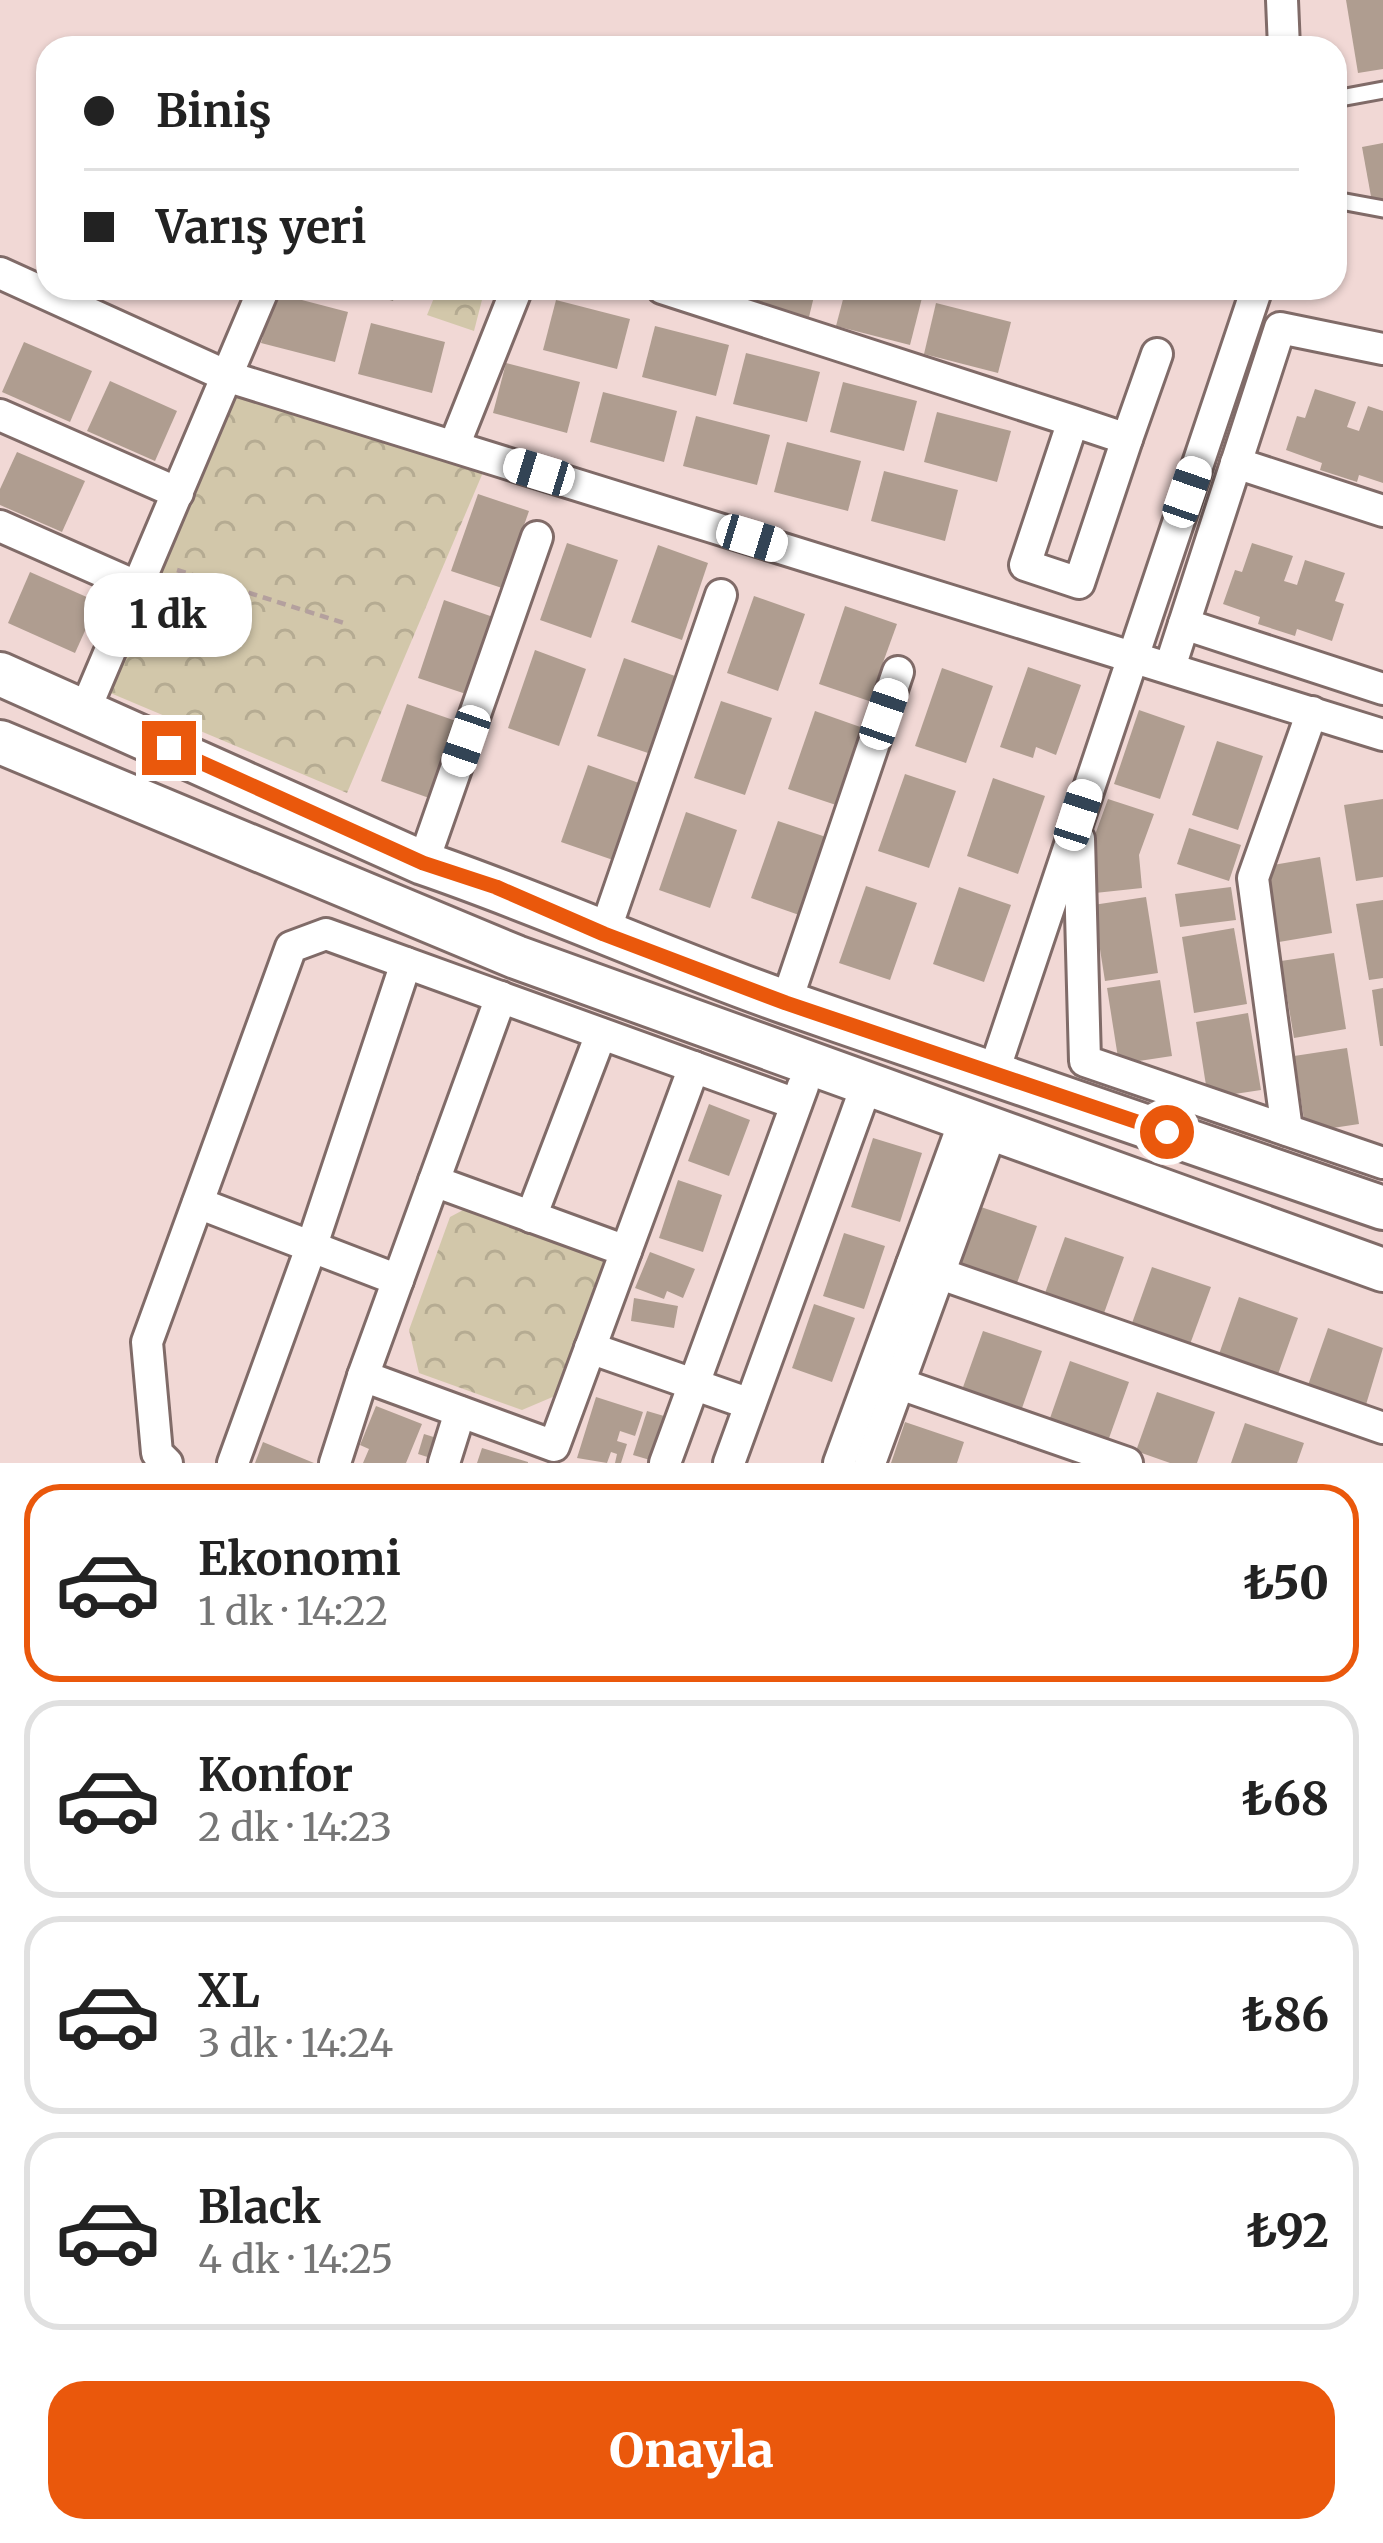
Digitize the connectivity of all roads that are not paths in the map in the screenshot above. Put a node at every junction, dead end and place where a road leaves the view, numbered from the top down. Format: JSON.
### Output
{"nodes":[{"id":1,"x":1282,"y":0,"type":"edge"},
{"id":2,"x":1284,"y":36,"type":"edge"},
{"id":3,"x":1383,"y":90,"type":"edge"},
{"id":4,"x":1347,"y":96,"type":"edge"},
{"id":5,"x":1347,"y":202,"type":"edge"},
{"id":6,"x":1383,"y":209,"type":"edge"},
{"id":7,"x":0,"y":273,"type":"edge"},
{"id":8,"x":36,"y":289,"type":"edge"},
{"id":9,"x":59,"y":300,"type":"edge"},
{"id":10,"x":260,"y":300,"type":"edge"},
{"id":11,"x":512,"y":300,"type":"edge"},
{"id":12,"x":699,"y":300,"type":"edge"},
{"id":13,"x":1253,"y":300,"type":"edge"},
{"id":14,"x":1383,"y":349,"type":"edge"},
{"id":15,"x":1156,"y":354,"type":"dead end"},
{"id":16,"x":229,"y":377,"type":"junction"},
{"id":17,"x":0,"y":415,"type":"edge"},
{"id":18,"x":1073,"y":421,"type":"junction"},
{"id":19,"x":1127,"y":439,"type":"junction"},
{"id":20,"x":454,"y":446,"type":"junction"},
{"id":21,"x":1236,"y":463,"type":"junction"},
{"id":22,"x":178,"y":494,"type":"junction"},
{"id":23,"x":1383,"y":511,"type":"edge"},
{"id":24,"x":0,"y":526,"type":"edge"},
{"id":25,"x":537,"y":537,"type":"dead end"},
{"id":26,"x":1024,"y":565,"type":"junction"},
{"id":27,"x":143,"y":574,"type":"junction"},
{"id":28,"x":721,"y":595,"type":"dead end"},
{"id":29,"x":1006,"y":616,"type":"junction"},
{"id":30,"x":1184,"y":624,"type":"junction"},
{"id":31,"x":1132,"y":655,"type":"junction"},
{"id":32,"x":1171,"y":667,"type":"junction"},
{"id":33,"x":898,"y":673,"type":"dead end"},
{"id":34,"x":0,"y":674,"type":"edge"},
{"id":35,"x":1383,"y":689,"type":"edge"},
{"id":36,"x":85,"y":710,"type":"junction"},
{"id":37,"x":1312,"y":712,"type":"junction"},
{"id":38,"x":1383,"y":734,"type":"edge"},
{"id":39,"x":0,"y":742,"type":"edge"},
{"id":40,"x":1078,"y":815,"type":"junction"},
{"id":41,"x":423,"y":863,"type":"junction"},
{"id":42,"x":604,"y":934,"type":"junction"},
{"id":43,"x":406,"y":963,"type":"junction"},
{"id":44,"x":501,"y":998,"type":"junction"},
{"id":45,"x":786,"y":1003,"type":"junction"},
{"id":46,"x":601,"y":1034,"type":"junction"},
{"id":47,"x":811,"y":1064,"type":"junction"},
{"id":48,"x":694,"y":1067,"type":"junction"},
{"id":49,"x":994,"y":1071,"type":"junction"},
{"id":50,"x":867,"y":1084,"type":"junction"},
{"id":51,"x":796,"y":1104,"type":"junction"},
{"id":52,"x":978,"y":1124,"type":"junction"},
{"id":53,"x":1287,"y":1130,"type":"junction"},
{"id":54,"x":1383,"y":1163,"type":"edge"},
{"id":55,"x":434,"y":1181,"type":"junction"},
{"id":56,"x":198,"y":1203,"type":"junction"},
{"id":57,"x":1383,"y":1208,"type":"edge"},
{"id":58,"x":531,"y":1217,"type":"junction"},
{"id":59,"x":312,"y":1245,"type":"junction"},
{"id":60,"x":626,"y":1251,"type":"junction"},
{"id":61,"x":926,"y":1269,"type":"junction"},
{"id":62,"x":1383,"y":1270,"type":"edge"},
{"id":63,"x":398,"y":1280,"type":"junction"},
{"id":64,"x":590,"y":1348,"type":"junction"},
{"id":65,"x":363,"y":1376,"type":"junction"},
{"id":66,"x":886,"y":1379,"type":"junction"},
{"id":67,"x":694,"y":1383,"type":"junction"},
{"id":68,"x":750,"y":1404,"type":"junction"},
{"id":69,"x":460,"y":1412,"type":"junction"},
{"id":70,"x":1383,"y":1428,"type":"edge"},
{"id":71,"x":552,"y":1454,"type":"edge"},
{"id":72,"x":167,"y":1463,"type":"edge"},
{"id":73,"x":233,"y":1463,"type":"edge"},
{"id":74,"x":335,"y":1463,"type":"edge"},
{"id":75,"x":444,"y":1463,"type":"edge"},
{"id":76,"x":665,"y":1463,"type":"edge"},
{"id":77,"x":729,"y":1463,"type":"edge"},
{"id":78,"x":839,"y":1463,"type":"edge"},
{"id":79,"x":871,"y":1463,"type":"edge"},
{"id":80,"x":1127,"y":1463,"type":"edge"}],
"edges":[{"from":1,"to":2,"type":"street"},
{"from":3,"to":4,"type":"lane"},
{"from":5,"to":6,"type":"lane"},
{"from":7,"to":8,"type":"street"},
{"from":9,"to":16,"type":"street"},
{"from":10,"to":16,"type":"street"},
{"from":11,"to":20,"type":"street"},
{"from":12,"to":18,"type":"street"},
{"from":13,"to":31,"type":"street"},
{"from":14,"to":21,"type":"street"},
{"from":15,"to":19,"type":"street"},
{"from":16,"to":20,"type":"street"},
{"from":16,"to":22,"type":"street"},
{"from":17,"to":22,"type":"street"},
{"from":18,"to":19,"type":"street"},
{"from":18,"to":26,"type":"street"},
{"from":19,"to":26,"type":"street"},
{"from":20,"to":29,"type":"street"},
{"from":21,"to":23,"type":"street"},
{"from":21,"to":30,"type":"street"},
{"from":22,"to":27,"type":"street"},
{"from":24,"to":27,"type":"street"},
{"from":25,"to":41,"type":"street"},
{"from":26,"to":29,"type":"street"},
{"from":27,"to":36,"type":"street"},
{"from":28,"to":42,"type":"street"},
{"from":29,"to":31,"type":"street"},
{"from":30,"to":32,"type":"street"},
{"from":30,"to":35,"type":"street"},
{"from":31,"to":32,"type":"street"},
{"from":31,"to":40,"type":"street"},
{"from":32,"to":37,"type":"street"},
{"from":33,"to":45,"type":"street"},
{"from":34,"to":36,"type":"main road"},
{"from":36,"to":41,"type":"main road"},
{"from":37,"to":38,"type":"street"},
{"from":37,"to":53,"type":"street"},
{"from":39,"to":47,"type":"main road"},
{"from":40,"to":49,"type":"street"},
{"from":40,"to":53,"type":"street"},
{"from":41,"to":42,"type":"main road"},
{"from":42,"to":45,"type":"main road"},
{"from":43,"to":44,"type":"street"},
{"from":43,"to":56,"type":"street"},
{"from":43,"to":59,"type":"street"},
{"from":44,"to":46,"type":"street"},
{"from":44,"to":55,"type":"street"},
{"from":45,"to":49,"type":"main road"},
{"from":46,"to":48,"type":"street"},
{"from":46,"to":58,"type":"street"},
{"from":47,"to":50,"type":"main road"},
{"from":47,"to":51,"type":"street"},
{"from":48,"to":51,"type":"street"},
{"from":48,"to":60,"type":"street"},
{"from":49,"to":57,"type":"main road"},
{"from":50,"to":52,"type":"main road"},
{"from":50,"to":68,"type":"street"},
{"from":51,"to":67,"type":"street"},
{"from":52,"to":61,"type":"street"},
{"from":52,"to":62,"type":"main road"},
{"from":53,"to":54,"type":"street"},
{"from":55,"to":58,"type":"street"},
{"from":55,"to":63,"type":"street"},
{"from":56,"to":59,"type":"street"},
{"from":56,"to":72,"type":"street"},
{"from":58,"to":60,"type":"street"},
{"from":59,"to":63,"type":"street"},
{"from":59,"to":73,"type":"street"},
{"from":60,"to":64,"type":"street"},
{"from":61,"to":66,"type":"street"},
{"from":61,"to":70,"type":"street"},
{"from":63,"to":65,"type":"street"},
{"from":64,"to":67,"type":"street"},
{"from":64,"to":71,"type":"street"},
{"from":65,"to":69,"type":"street"},
{"from":65,"to":74,"type":"street"},
{"from":66,"to":78,"type":"street"},
{"from":66,"to":79,"type":"street"},
{"from":66,"to":80,"type":"street"},
{"from":67,"to":68,"type":"street"},
{"from":67,"to":76,"type":"street"},
{"from":68,"to":77,"type":"street"},
{"from":69,"to":71,"type":"street"},
{"from":69,"to":75,"type":"street"}]}
